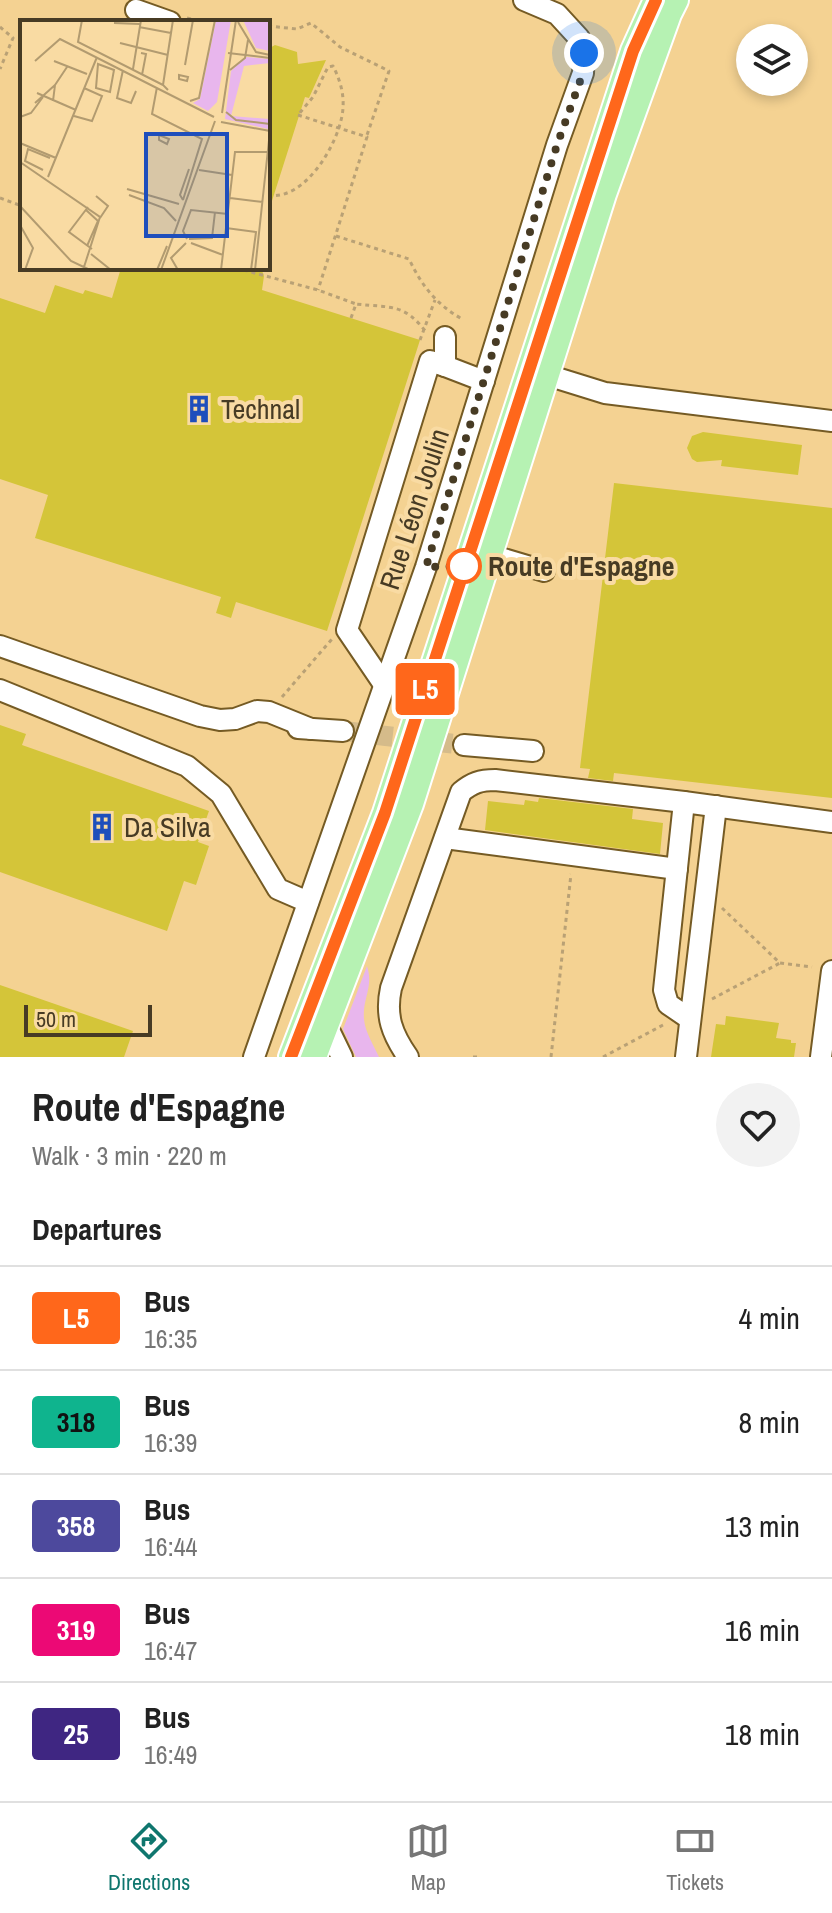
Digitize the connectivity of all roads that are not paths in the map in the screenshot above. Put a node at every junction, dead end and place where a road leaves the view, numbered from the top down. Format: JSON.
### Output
{"nodes":[{"id":1,"x":524,"y":0,"type":"edge"},
{"id":2,"x":656,"y":0,"type":"edge"},
{"id":3,"x":676,"y":0,"type":"edge"},
{"id":4,"x":136,"y":11,"type":"edge"},
{"id":5,"x":164,"y":20,"type":"edge"},
{"id":6,"x":445,"y":337,"type":"dead end"},
{"id":7,"x":445,"y":366,"type":"junction"},
{"id":8,"x":547,"y":375,"type":"junction"},
{"id":9,"x":484,"y":381,"type":"junction"},
{"id":10,"x":832,"y":421,"type":"edge"},
{"id":11,"x":490,"y":555,"type":"junction"},
{"id":12,"x":544,"y":571,"type":"dead end"},
{"id":13,"x":0,"y":646,"type":"edge"},
{"id":14,"x":385,"y":686,"type":"junction"},
{"id":15,"x":0,"y":690,"type":"edge"},
{"id":16,"x":235,"y":719,"type":"junction"},
{"id":17,"x":311,"y":729,"type":"junction"},
{"id":18,"x":343,"y":731,"type":"tunnel mouth"},
{"id":19,"x":464,"y":745,"type":"tunnel mouth"},
{"id":20,"x":533,"y":751,"type":"dead end"},
{"id":21,"x":684,"y":802,"type":"junction"},
{"id":22,"x":716,"y":806,"type":"junction"},
{"id":23,"x":832,"y":822,"type":"edge"},
{"id":24,"x":445,"y":838,"type":"junction"},
{"id":25,"x":677,"y":869,"type":"junction"},
{"id":26,"x":308,"y":902,"type":"junction"},
{"id":27,"x":829,"y":973,"type":"edge"},
{"id":28,"x":690,"y":1019,"type":"junction"},
{"id":29,"x":326,"y":1024,"type":"junction"},
{"id":30,"x":254,"y":1057,"type":"edge"},
{"id":31,"x":291,"y":1057,"type":"edge"},
{"id":32,"x":314,"y":1057,"type":"edge"},
{"id":33,"x":342,"y":1057,"type":"edge"},
{"id":34,"x":408,"y":1057,"type":"edge"},
{"id":35,"x":686,"y":1057,"type":"edge"},
{"id":36,"x":821,"y":1057,"type":"edge"}],
"edges":[{"from":1,"to":9,"type":"street","name":"Rue Léon Joulin"},
{"from":2,"to":31,"type":"main road"},
{"from":3,"to":8,"type":"main road"},
{"from":4,"to":5,"type":"street"},
{"from":6,"to":7,"type":"street"},
{"from":7,"to":9,"type":"street"},
{"from":7,"to":14,"type":"street"},
{"from":8,"to":10,"type":"street"},
{"from":8,"to":11,"type":"main road"},
{"from":9,"to":14,"type":"street","name":"Rue Léon Joulin"},
{"from":11,"to":12,"type":"street"},
{"from":11,"to":29,"type":"main road"},
{"from":13,"to":16,"type":"street"},
{"from":14,"to":26,"type":"street","name":"Rue Léon Joulin"},
{"from":15,"to":26,"type":"street"},
{"from":16,"to":17,"type":"street"},
{"from":16,"to":17,"type":"street"},
{"from":17,"to":18,"type":"street"},
{"from":19,"to":20,"type":"street"},
{"from":21,"to":22,"type":"street"},
{"from":21,"to":24,"type":"street"},
{"from":21,"to":25,"type":"street"},
{"from":22,"to":23,"type":"street"},
{"from":22,"to":28,"type":"street"},
{"from":24,"to":25,"type":"street"},
{"from":24,"to":34,"type":"street"},
{"from":25,"to":28,"type":"street"},
{"from":26,"to":30,"type":"street","name":"Rue Léon Joulin"},
{"from":27,"to":36,"type":"street"},
{"from":28,"to":35,"type":"street"},
{"from":29,"to":32,"type":"main road"},
{"from":29,"to":33,"type":"street"}]}
